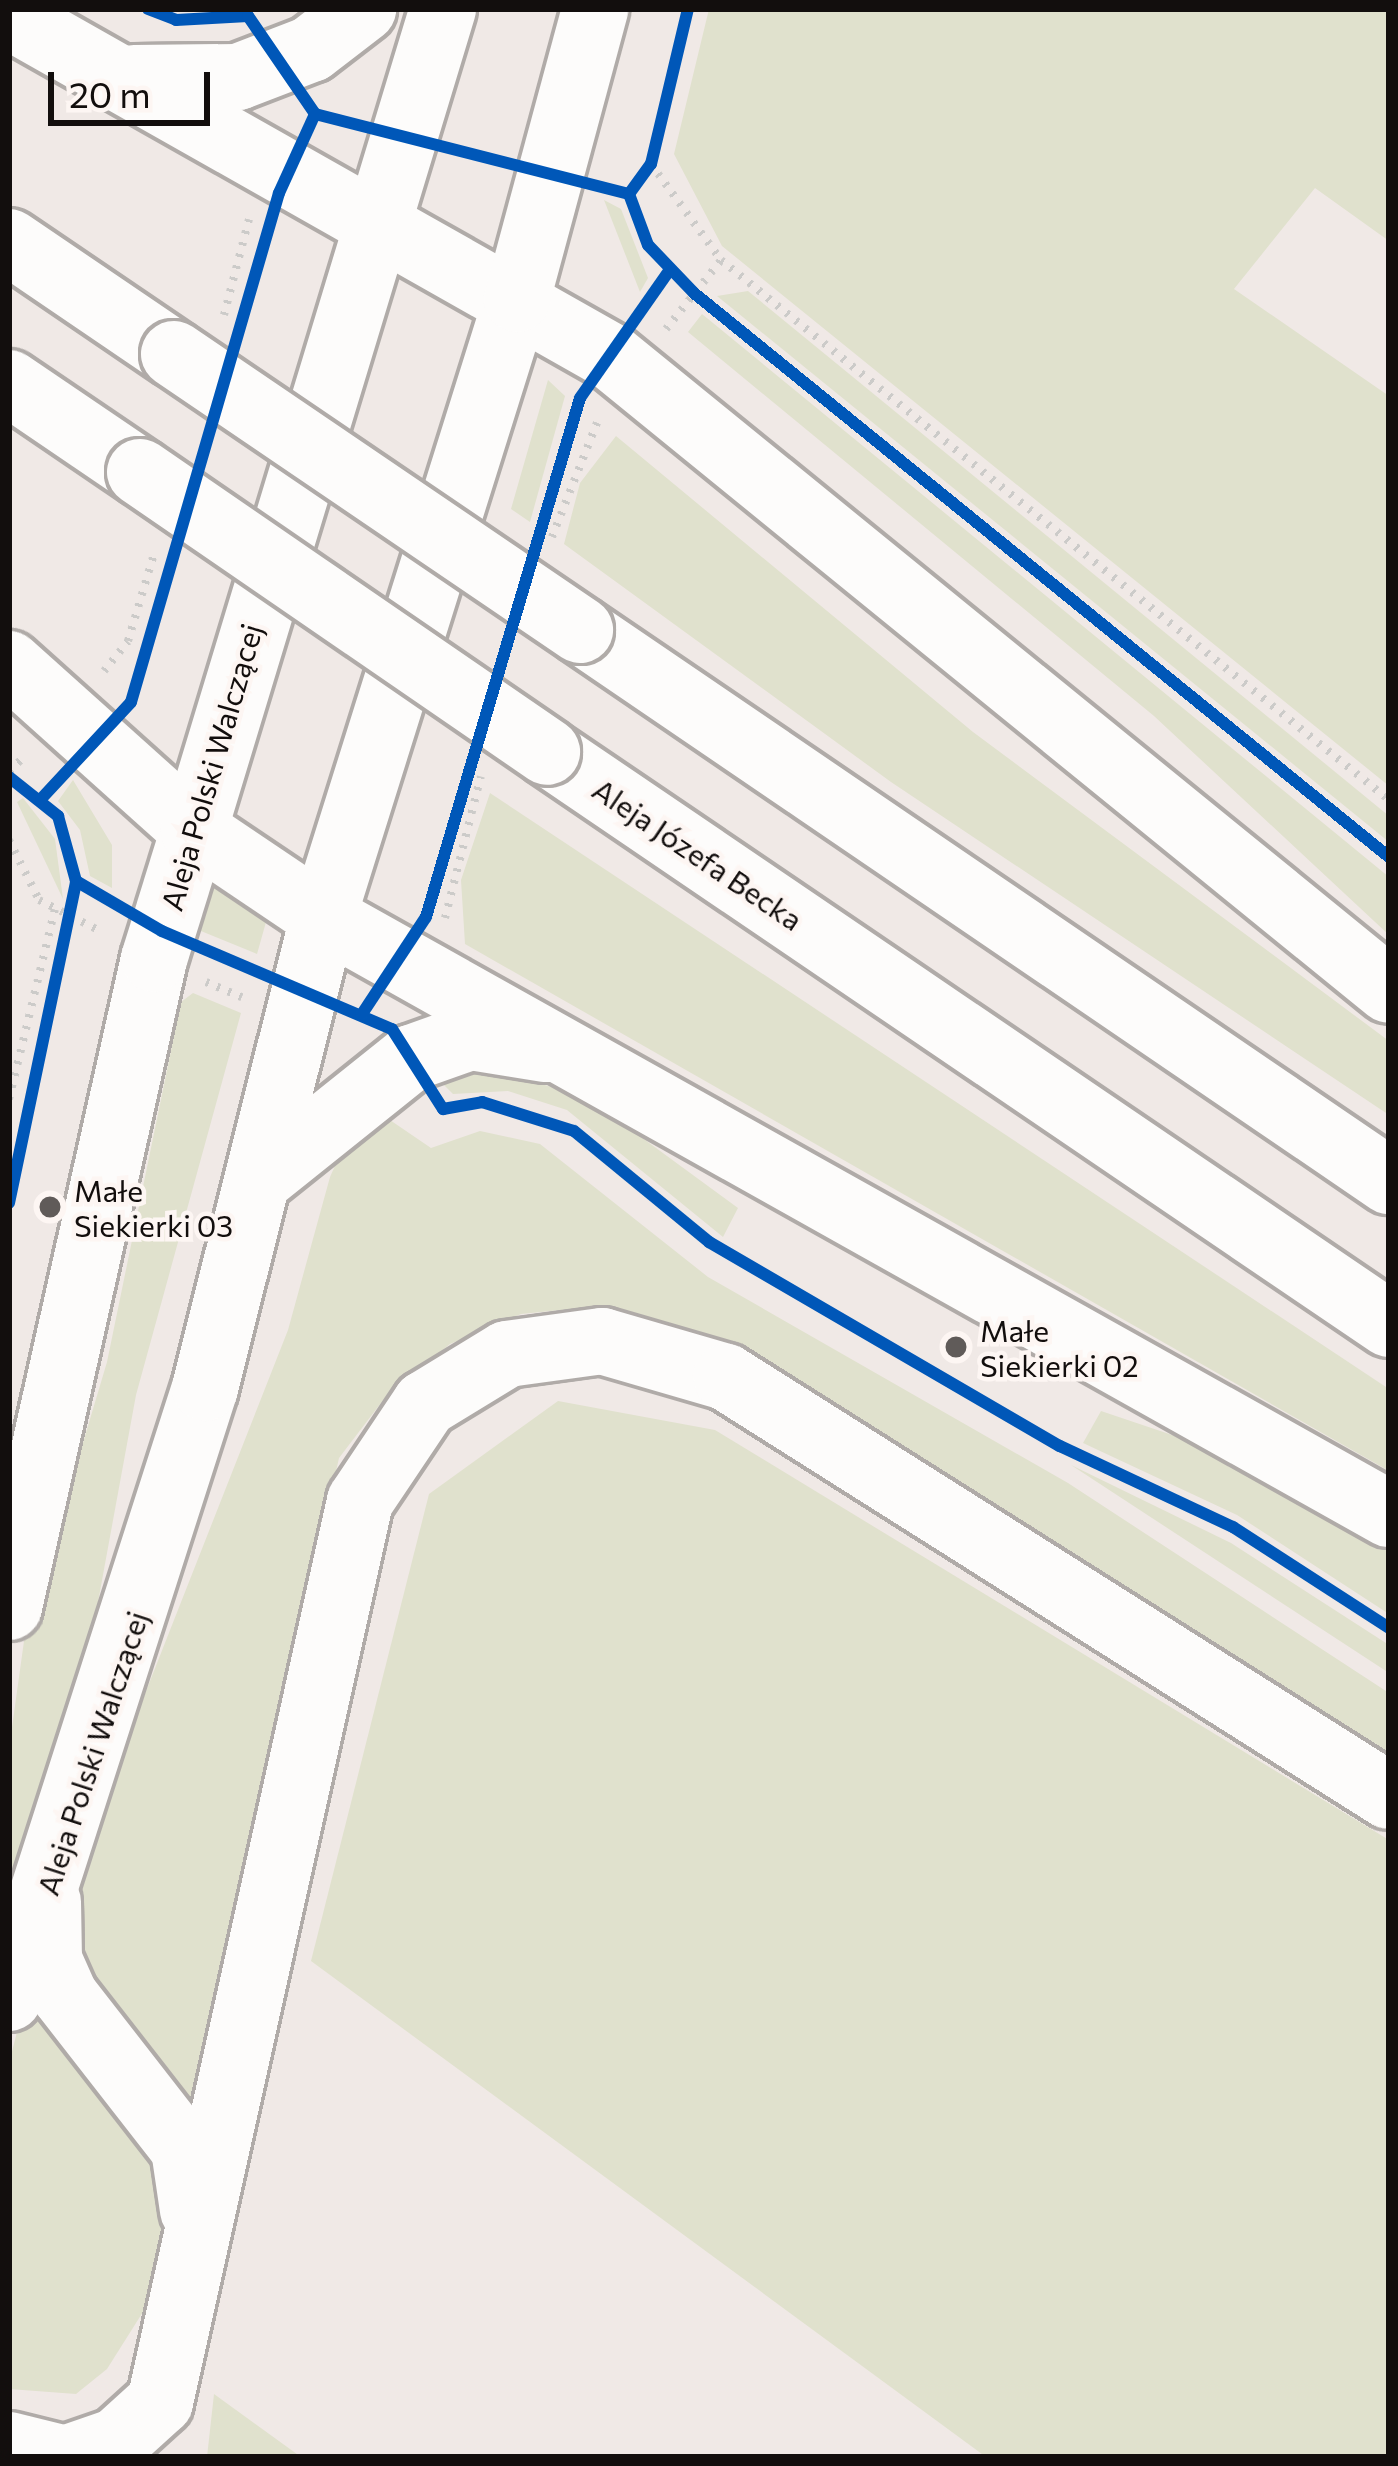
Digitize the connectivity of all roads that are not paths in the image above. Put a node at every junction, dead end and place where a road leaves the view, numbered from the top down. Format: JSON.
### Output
{"nodes":[{"id":1,"x":363,"y":9,"type":"edge"},
{"id":2,"x":443,"y":9,"type":"edge"},
{"id":3,"x":595,"y":9,"type":"edge"},
{"id":4,"x":9,"y":16,"type":"edge"},
{"id":5,"x":121,"y":77,"type":"junction"},
{"id":6,"x":377,"y":220,"type":"junction"},
{"id":7,"x":9,"y":242,"type":"edge"},
{"id":8,"x":517,"y":298,"type":"junction"},
{"id":9,"x":9,"y":383,"type":"edge"},
{"id":10,"x":9,"y":664,"type":"edge"},
{"id":11,"x":194,"y":830,"type":"junction"},
{"id":12,"x":323,"y":917,"type":"junction"},
{"id":13,"x":1389,"y":990,"type":"edge"},
{"id":14,"x":620,"y":1077,"type":"junction"},
{"id":15,"x":261,"y":1178,"type":"junction"},
{"id":16,"x":1389,"y":1181,"type":"edge"},
{"id":17,"x":1389,"y":1324,"type":"edge"},
{"id":18,"x":1389,"y":1514,"type":"edge"},
{"id":19,"x":9,"y":1607,"type":"edge"},
{"id":20,"x":1389,"y":1796,"type":"edge"},
{"id":21,"x":48,"y":1892,"type":"junction"},
{"id":22,"x":9,"y":1998,"type":"edge"},
{"id":23,"x":194,"y":2221,"type":"junction"},
{"id":24,"x":9,"y":2445,"type":"edge"},
{"id":25,"x":57,"y":2457,"type":"edge"},
{"id":26,"x":70,"y":2457,"type":"edge"}],
"edges":[{"from":1,"to":5,"type":"main road"},
{"from":2,"to":6,"type":"main road","name":"Aleja Polski Walczącej"},
{"from":3,"to":8,"type":"main road"},
{"from":4,"to":5,"type":"main road"},
{"from":5,"to":6,"type":"main road"},
{"from":6,"to":8,"type":"main road"},
{"from":6,"to":11,"type":"main road","name":"Aleja Polski Walczącej"},
{"from":7,"to":16,"type":"main road","bridge":true},
{"from":8,"to":12,"type":"main road"},
{"from":8,"to":13,"type":"main road"},
{"from":9,"to":17,"type":"main road","name":"Aleja Józefa Becka","bridge":true},
{"from":10,"to":11,"type":"main road"},
{"from":11,"to":12,"type":"main road"},
{"from":11,"to":19,"type":"main road","name":"Aleja Polski Walczącej"},
{"from":12,"to":14,"type":"main road"},
{"from":12,"to":15,"type":"main road","name":"Aleja Polski Walczącej"},
{"from":14,"to":15,"type":"main road"},
{"from":14,"to":18,"type":"main road"},
{"from":15,"to":21,"type":"main road","name":"Aleja Polski Walczącej"},
{"from":20,"to":23,"type":"main road"},
{"from":21,"to":22,"type":"main road","name":"Aleja Polski Walczącej"},
{"from":21,"to":23,"type":"main road"},
{"from":23,"to":26,"type":"main road"},
{"from":24,"to":25,"type":"main road"}]}
